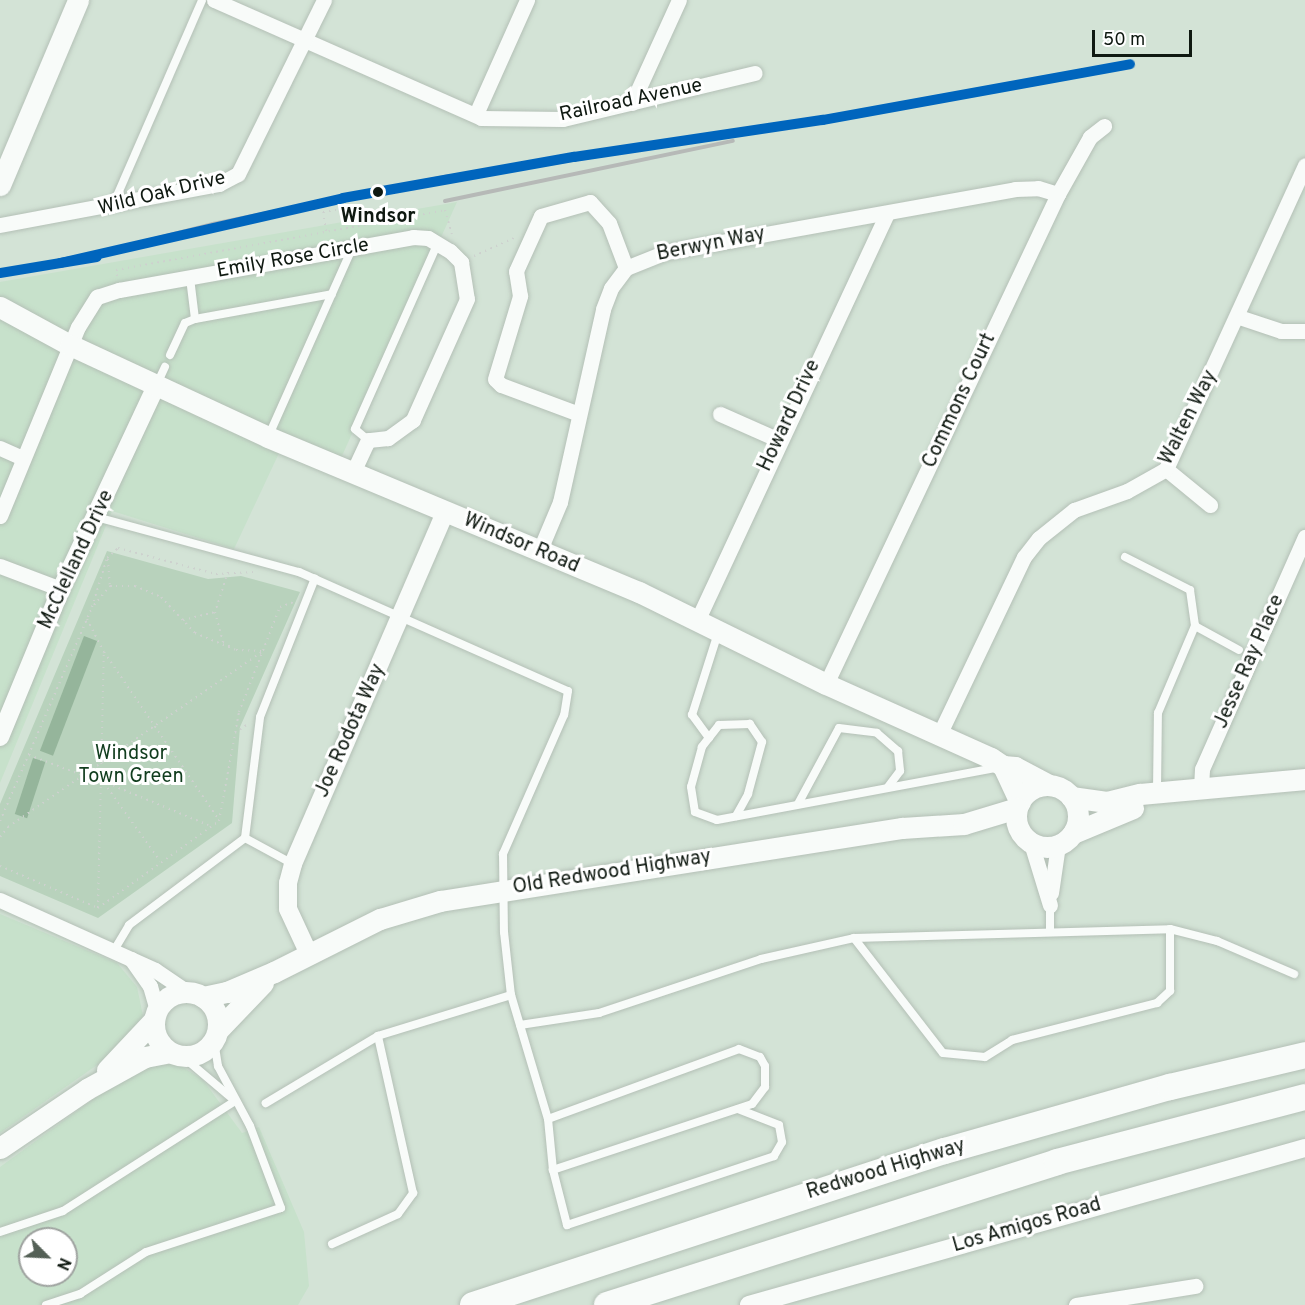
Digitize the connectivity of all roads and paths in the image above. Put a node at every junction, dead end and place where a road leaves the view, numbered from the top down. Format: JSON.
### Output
{"nodes":[{"id":1,"x":78,"y":0,"type":"edge"},
{"id":2,"x":202,"y":0,"type":"edge"},
{"id":3,"x":214,"y":0,"type":"edge"},
{"id":4,"x":324,"y":0,"type":"edge"},
{"id":5,"x":527,"y":0,"type":"edge"},
{"id":6,"x":680,"y":0,"type":"edge"},
{"id":7,"x":306,"y":41,"type":"junction"},
{"id":8,"x":755,"y":73,"type":"dead end"},
{"id":9,"x":633,"y":103,"type":"junction"},
{"id":10,"x":476,"y":114,"type":"junction"},
{"id":11,"x":1104,"y":126,"type":"dead end"},
{"id":12,"x":4,"y":160,"type":"edge"},
{"id":13,"x":1305,"y":165,"type":"edge"},
{"id":14,"x":0,"y":185,"type":"edge"},
{"id":15,"x":1058,"y":194,"type":"junction"},
{"id":16,"x":360,"y":206,"type":"dead end"},
{"id":17,"x":113,"y":207,"type":"junction"},
{"id":18,"x":887,"y":213,"type":"junction"},
{"id":19,"x":0,"y":225,"type":"edge"},
{"id":20,"x":535,"y":228,"type":"junction"},
{"id":21,"x":326,"y":231,"type":"junction"},
{"id":22,"x":455,"y":238,"type":"dead end"},
{"id":23,"x":438,"y":242,"type":"junction"},
{"id":24,"x":353,"y":248,"type":"junction"},
{"id":25,"x":461,"y":262,"type":"junction"},
{"id":26,"x":626,"y":268,"type":"junction"},
{"id":27,"x":117,"y":276,"type":"dead end"},
{"id":28,"x":190,"y":278,"type":"junction"},
{"id":29,"x":332,"y":294,"type":"junction"},
{"id":30,"x":0,"y":308,"type":"edge"},
{"id":31,"x":1239,"y":317,"type":"junction"},
{"id":32,"x":195,"y":319,"type":"junction"},
{"id":33,"x":0,"y":322,"type":"edge"},
{"id":34,"x":36,"y":328,"type":"junction"},
{"id":35,"x":1305,"y":331,"type":"edge"},
{"id":36,"x":70,"y":345,"type":"junction"},
{"id":37,"x":170,"y":355,"type":"dead end"},
{"id":38,"x":161,"y":376,"type":"junction"},
{"id":39,"x":579,"y":414,"type":"junction"},
{"id":40,"x":720,"y":414,"type":"dead end"},
{"id":41,"x":268,"y":437,"type":"junction"},
{"id":42,"x":368,"y":440,"type":"junction"},
{"id":43,"x":779,"y":440,"type":"junction"},
{"id":44,"x":0,"y":448,"type":"edge"},
{"id":45,"x":22,"y":458,"type":"junction"},
{"id":46,"x":1166,"y":469,"type":"junction"},
{"id":47,"x":353,"y":472,"type":"junction"},
{"id":48,"x":1210,"y":505,"type":"dead end"},
{"id":49,"x":445,"y":513,"type":"junction"},
{"id":50,"x":0,"y":516,"type":"edge"},
{"id":51,"x":96,"y":517,"type":"junction"},
{"id":52,"x":1305,"y":537,"type":"edge"},
{"id":53,"x":539,"y":552,"type":"junction"},
{"id":54,"x":1125,"y":557,"type":"dead end"},
{"id":55,"x":107,"y":558,"type":"junction"},
{"id":56,"x":0,"y":566,"type":"edge"},
{"id":57,"x":228,"y":572,"type":"junction"},
{"id":58,"x":260,"y":573,"type":"dead end"},
{"id":59,"x":315,"y":578,"type":"junction"},
{"id":60,"x":110,"y":586,"type":"junction"},
{"id":61,"x":61,"y":589,"type":"junction"},
{"id":62,"x":298,"y":601,"type":"dead end"},
{"id":63,"x":92,"y":607,"type":"junction"},
{"id":64,"x":215,"y":612,"type":"junction"},
{"id":65,"x":401,"y":616,"type":"junction"},
{"id":66,"x":87,"y":619,"type":"junction"},
{"id":67,"x":182,"y":621,"type":"junction"},
{"id":68,"x":697,"y":621,"type":"junction"},
{"id":69,"x":1195,"y":626,"type":"junction"},
{"id":70,"x":718,"y":633,"type":"junction"},
{"id":71,"x":1239,"y":650,"type":"dead end"},
{"id":72,"x":236,"y":651,"type":"junction"},
{"id":73,"x":263,"y":651,"type":"junction"},
{"id":74,"x":104,"y":652,"type":"junction"},
{"id":75,"x":826,"y":684,"type":"junction"},
{"id":76,"x":156,"y":724,"type":"junction"},
{"id":77,"x":939,"y":735,"type":"junction"},
{"id":78,"x":0,"y":737,"type":"edge"},
{"id":79,"x":709,"y":738,"type":"junction"},
{"id":80,"x":29,"y":755,"type":"junction"},
{"id":81,"x":102,"y":762,"type":"junction"},
{"id":82,"x":1003,"y":766,"type":"junction"},
{"id":83,"x":82,"y":775,"type":"junction"},
{"id":84,"x":1305,"y":779,"type":"edge"},
{"id":85,"x":102,"y":781,"type":"junction"},
{"id":86,"x":1049,"y":785,"type":"junction"},
{"id":87,"x":888,"y":787,"type":"junction"},
{"id":88,"x":1201,"y":788,"type":"junction"},
{"id":89,"x":1157,"y":794,"type":"junction"},
{"id":90,"x":1071,"y":796,"type":"junction"},
{"id":91,"x":798,"y":804,"type":"junction"},
{"id":92,"x":1019,"y":805,"type":"junction"},
{"id":93,"x":736,"y":816,"type":"junction"},
{"id":94,"x":219,"y":821,"type":"junction"},
{"id":95,"x":0,"y":822,"type":"edge"},
{"id":96,"x":964,"y":825,"type":"junction"},
{"id":97,"x":208,"y":826,"type":"junction"},
{"id":98,"x":0,"y":837,"type":"edge"},
{"id":99,"x":245,"y":838,"type":"junction"},
{"id":100,"x":1027,"y":839,"type":"junction"},
{"id":101,"x":1066,"y":839,"type":"junction"},
{"id":102,"x":160,"y":862,"type":"junction"},
{"id":103,"x":293,"y":864,"type":"junction"},
{"id":104,"x":0,"y":866,"type":"edge"},
{"id":105,"x":503,"y":890,"type":"junction"},
{"id":106,"x":0,"y":900,"type":"edge"},
{"id":107,"x":1050,"y":905,"type":"junction"},
{"id":108,"x":98,"y":908,"type":"junction"},
{"id":109,"x":1170,"y":929,"type":"junction"},
{"id":110,"x":1050,"y":932,"type":"junction"},
{"id":111,"x":854,"y":938,"type":"junction"},
{"id":112,"x":308,"y":952,"type":"junction"},
{"id":113,"x":112,"y":953,"type":"junction"},
{"id":114,"x":131,"y":959,"type":"junction"},
{"id":115,"x":274,"y":972,"type":"junction"},
{"id":116,"x":1294,"y":974,"type":"dead end"},
{"id":117,"x":196,"y":994,"type":"junction"},
{"id":118,"x":511,"y":995,"type":"junction"},
{"id":119,"x":156,"y":1015,"type":"junction"},
{"id":120,"x":520,"y":1025,"type":"junction"},
{"id":121,"x":216,"y":1035,"type":"junction"},
{"id":122,"x":378,"y":1036,"type":"junction"},
{"id":123,"x":176,"y":1054,"type":"junction"},
{"id":124,"x":1305,"y":1054,"type":"edge"},
{"id":125,"x":87,"y":1089,"type":"junction"},
{"id":126,"x":1305,"y":1098,"type":"edge"},
{"id":127,"x":235,"y":1101,"type":"junction"},
{"id":128,"x":266,"y":1103,"type":"dead end"},
{"id":129,"x":738,"y":1109,"type":"junction"},
{"id":130,"x":548,"y":1119,"type":"junction"},
{"id":131,"x":0,"y":1148,"type":"edge"},
{"id":132,"x":1305,"y":1148,"type":"edge"},
{"id":133,"x":553,"y":1170,"type":"junction"},
{"id":134,"x":0,"y":1232,"type":"edge"},
{"id":135,"x":332,"y":1244,"type":"dead end"},
{"id":136,"x":1196,"y":1286,"type":"dead end"},
{"id":137,"x":754,"y":1304,"type":"edge"},
{"id":138,"x":46,"y":1305,"type":"edge"},
{"id":139,"x":473,"y":1305,"type":"edge"},
{"id":140,"x":607,"y":1305,"type":"edge"},
{"id":141,"x":1076,"y":1305,"type":"edge"}],
"edges":[{"from":1,"to":12,"type":"main road"},
{"from":2,"to":17,"type":"lane"},
{"from":3,"to":7,"type":"street","name":"Railroad Avenue"},
{"from":4,"to":7,"type":"street","name":"Wild Oak Drive"},
{"from":5,"to":10,"type":"street"},
{"from":6,"to":9,"type":"street"},
{"from":7,"to":10,"type":"street","name":"Railroad Avenue"},
{"from":7,"to":17,"type":"street","name":"Wild Oak Drive"},
{"from":8,"to":9,"type":"street","name":"Railroad Avenue"},
{"from":9,"to":10,"type":"street","name":"Railroad Avenue"},
{"from":11,"to":15,"type":"street","name":"Commons Court"},
{"from":12,"to":14,"type":"main road"},
{"from":13,"to":31,"type":"street","name":"Walten Way"},
{"from":15,"to":18,"type":"street","name":"Berwyn Way"},
{"from":15,"to":75,"type":"street","name":"Commons Court"},
{"from":16,"to":21,"type":"path"},
{"from":17,"to":19,"type":"street","name":"Wild Oak Drive"},
{"from":18,"to":26,"type":"street","name":"Berwyn Way"},
{"from":18,"to":43,"type":"street","name":"Howard Drive"},
{"from":20,"to":25,"type":"path"},
{"from":20,"to":26,"type":"street"},
{"from":20,"to":39,"type":"street"},
{"from":21,"to":22,"type":"path"},
{"from":21,"to":27,"type":"path"},
{"from":23,"to":24,"type":"street","name":"Emily Rose Circle"},
{"from":23,"to":25,"type":"street"},
{"from":23,"to":42,"type":"lane"},
{"from":24,"to":28,"type":"street","name":"Emily Rose Circle"},
{"from":24,"to":29,"type":"lane"},
{"from":25,"to":42,"type":"street"},
{"from":26,"to":39,"type":"street"},
{"from":28,"to":32,"type":"lane"},
{"from":28,"to":36,"type":"street","name":"Emily Rose Circle"},
{"from":29,"to":32,"type":"lane"},
{"from":29,"to":41,"type":"lane"},
{"from":30,"to":34,"type":"main road","name":"Windsor Road"},
{"from":31,"to":35,"type":"street"},
{"from":31,"to":46,"type":"street","name":"Walten Way"},
{"from":32,"to":37,"type":"lane"},
{"from":33,"to":34,"type":"main road","name":"Windsor Road"},
{"from":34,"to":36,"type":"main road","name":"Windsor Road"},
{"from":36,"to":38,"type":"main road","name":"Windsor Road"},
{"from":36,"to":45,"type":"street","name":"Emily Rose Circle"},
{"from":38,"to":41,"type":"main road","name":"Windsor Road"},
{"from":38,"to":51,"type":"street","name":"McClelland Drive"},
{"from":39,"to":53,"type":"street"},
{"from":40,"to":43,"type":"street"},
{"from":41,"to":47,"type":"main road","name":"Windsor Road"},
{"from":42,"to":47,"type":"street"},
{"from":43,"to":68,"type":"street","name":"Howard Drive"},
{"from":44,"to":45,"type":"street"},
{"from":45,"to":50,"type":"street","name":"Emily Rose Circle"},
{"from":46,"to":48,"type":"street"},
{"from":46,"to":77,"type":"street","name":"Walten Way"},
{"from":47,"to":49,"type":"main road","name":"Windsor Road"},
{"from":49,"to":53,"type":"main road","name":"Windsor Road"},
{"from":49,"to":65,"type":"street","name":"Joe Rodota Way"},
{"from":51,"to":59,"type":"lane"},
{"from":51,"to":61,"type":"street","name":"McClelland Drive"},
{"from":52,"to":88,"type":"street","name":"Jesse Ray Place"},
{"from":53,"to":68,"type":"main road","name":"Windsor Road"},
{"from":54,"to":69,"type":"lane"},
{"from":55,"to":57,"type":"path"},
{"from":55,"to":60,"type":"path"},
{"from":55,"to":63,"type":"path"},
{"from":56,"to":61,"type":"street"},
{"from":57,"to":58,"type":"path"},
{"from":57,"to":64,"type":"path"},
{"from":59,"to":65,"type":"lane"},
{"from":59,"to":99,"type":"lane"},
{"from":60,"to":63,"type":"path"},
{"from":60,"to":67,"type":"path"},
{"from":61,"to":78,"type":"street","name":"McClelland Drive"},
{"from":62,"to":73,"type":"path"},
{"from":63,"to":66,"type":"path"},
{"from":64,"to":67,"type":"path"},
{"from":64,"to":72,"type":"path"},
{"from":65,"to":103,"type":"street","name":"Joe Rodota Way"},
{"from":65,"to":105,"type":"lane"},
{"from":66,"to":74,"type":"path"},
{"from":66,"to":80,"type":"path"},
{"from":67,"to":72,"type":"path"},
{"from":68,"to":70,"type":"main road","name":"Windsor Road"},
{"from":69,"to":71,"type":"lane"},
{"from":69,"to":89,"type":"lane"},
{"from":70,"to":75,"type":"main road","name":"Windsor Road"},
{"from":70,"to":79,"type":"lane"},
{"from":72,"to":73,"type":"path"},
{"from":73,"to":76,"type":"path"},
{"from":73,"to":94,"type":"path"},
{"from":74,"to":76,"type":"path"},
{"from":74,"to":81,"type":"path"},
{"from":75,"to":77,"type":"main road","name":"Windsor Road"},
{"from":76,"to":81,"type":"path"},
{"from":76,"to":94,"type":"path"},
{"from":77,"to":82,"type":"main road","name":"Windsor Road"},
{"from":79,"to":93,"type":"lane"},
{"from":79,"to":93,"type":"lane"},
{"from":80,"to":83,"type":"path"},
{"from":80,"to":95,"type":"path"},
{"from":81,"to":83,"type":"path"},
{"from":81,"to":85,"type":"path"},
{"from":82,"to":86,"type":"main road","name":"Windsor Road"},
{"from":82,"to":87,"type":"lane"},
{"from":82,"to":92,"type":"main road"},
{"from":83,"to":98,"type":"path"},
{"from":84,"to":88,"type":"main road"},
{"from":85,"to":97,"type":"path"},
{"from":85,"to":102,"type":"path"},
{"from":85,"to":108,"type":"path"},
{"from":86,"to":90,"type":"main road"},
{"from":86,"to":92,"type":"main road"},
{"from":87,"to":91,"type":"lane"},
{"from":87,"to":91,"type":"lane"},
{"from":88,"to":89,"type":"main road"},
{"from":89,"to":90,"type":"main road"},
{"from":89,"to":101,"type":"main road"},
{"from":90,"to":101,"type":"main road"},
{"from":91,"to":93,"type":"lane"},
{"from":92,"to":96,"type":"main road","name":"Old Redwood Highway"},
{"from":92,"to":100,"type":"main road"},
{"from":94,"to":97,"type":"path"},
{"from":96,"to":100,"type":"main road","name":"Old Redwood Highway"},
{"from":96,"to":105,"type":"main road","name":"Old Redwood Highway"},
{"from":97,"to":102,"type":"path"},
{"from":99,"to":103,"type":"lane"},
{"from":99,"to":113,"type":"lane"},
{"from":100,"to":101,"type":"main road"},
{"from":100,"to":107,"type":"street"},
{"from":101,"to":107,"type":"street"},
{"from":102,"to":108,"type":"path"},
{"from":103,"to":112,"type":"street","name":"Joe Rodota Way"},
{"from":104,"to":108,"type":"path"},
{"from":105,"to":112,"type":"main road","name":"Old Redwood Highway"},
{"from":105,"to":118,"type":"lane"},
{"from":106,"to":113,"type":"street"},
{"from":107,"to":110,"type":"lane"},
{"from":109,"to":110,"type":"lane"},
{"from":109,"to":111,"type":"lane"},
{"from":109,"to":116,"type":"lane"},
{"from":110,"to":111,"type":"lane"},
{"from":111,"to":120,"type":"lane"},
{"from":112,"to":115,"type":"main road","name":"Old Redwood Highway"},
{"from":113,"to":114,"type":"street"},
{"from":114,"to":117,"type":"street"},
{"from":114,"to":119,"type":"street"},
{"from":115,"to":117,"type":"main road","name":"Old Redwood Highway"},
{"from":115,"to":121,"type":"main road","name":"Old Redwood Highway"},
{"from":117,"to":119,"type":"main road"},
{"from":117,"to":121,"type":"main road"},
{"from":118,"to":120,"type":"lane"},
{"from":118,"to":122,"type":"lane"},
{"from":119,"to":123,"type":"main road"},
{"from":119,"to":125,"type":"main road"},
{"from":120,"to":130,"type":"lane"},
{"from":121,"to":123,"type":"main road"},
{"from":121,"to":127,"type":"lane"},
{"from":122,"to":128,"type":"lane"},
{"from":122,"to":135,"type":"lane"},
{"from":123,"to":125,"type":"main road"},
{"from":123,"to":127,"type":"lane"},
{"from":124,"to":139,"type":"highway","name":"Redwood Highway"},
{"from":125,"to":131,"type":"main road"},
{"from":126,"to":140,"type":"highway"},
{"from":127,"to":134,"type":"lane"},
{"from":127,"to":138,"type":"lane"},
{"from":129,"to":130,"type":"lane"},
{"from":129,"to":133,"type":"lane"},
{"from":129,"to":133,"type":"lane"},
{"from":130,"to":133,"type":"lane"},
{"from":132,"to":137,"type":"street","name":"Los Amigos Road"},
{"from":136,"to":141,"type":"street"}]}
